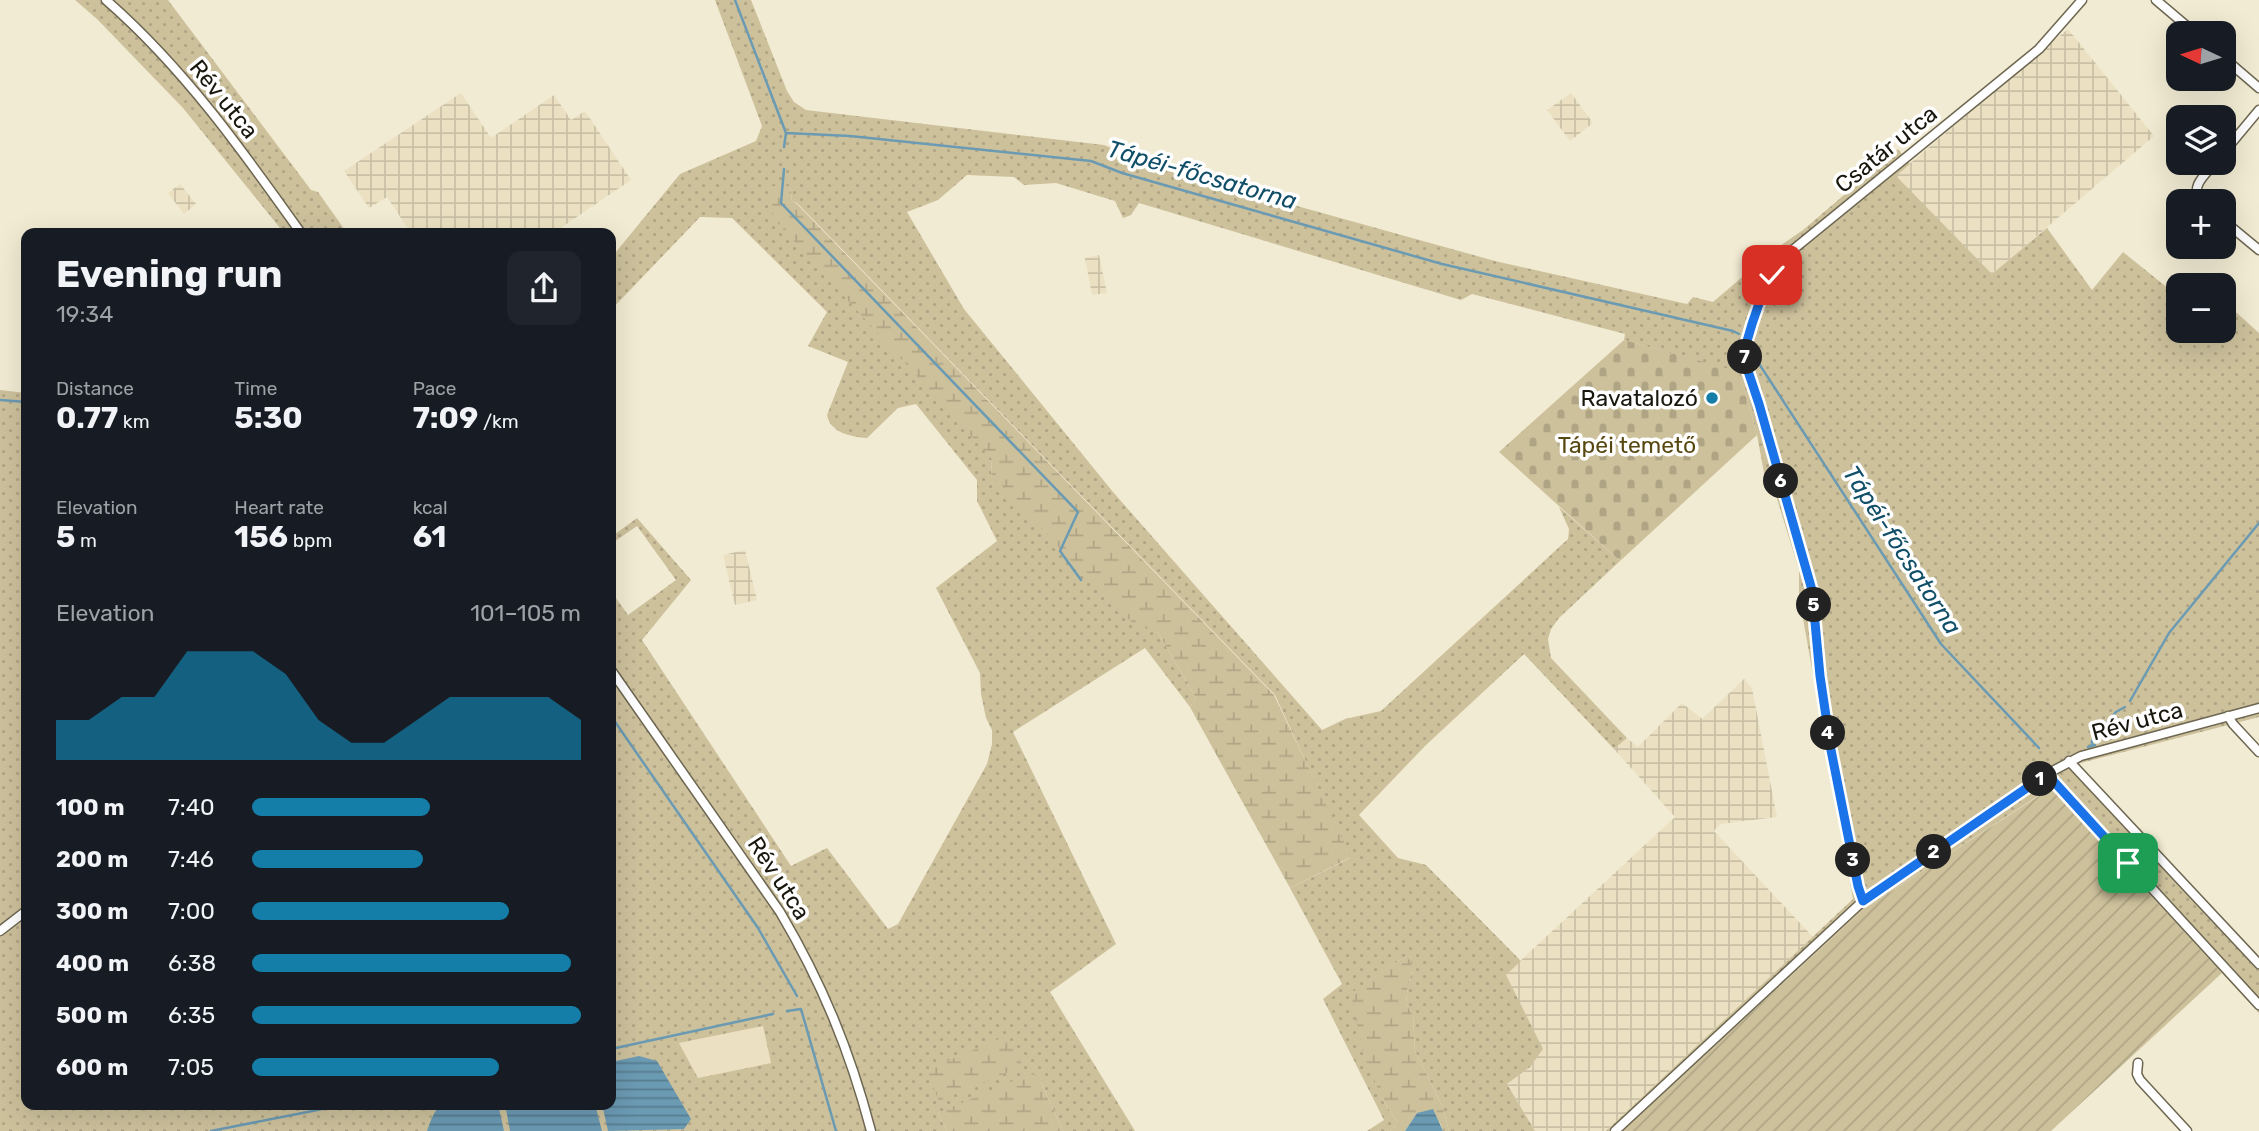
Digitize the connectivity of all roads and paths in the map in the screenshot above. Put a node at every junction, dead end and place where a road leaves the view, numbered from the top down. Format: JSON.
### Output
{"nodes":[{"id":1,"x":106,"y":0,"type":"edge"},
{"id":2,"x":2082,"y":0,"type":"edge"},
{"id":3,"x":2156,"y":0,"type":"edge"},
{"id":4,"x":2181,"y":21,"type":"edge"},
{"id":5,"x":2236,"y":68,"type":"edge"},
{"id":6,"x":2259,"y":88,"type":"edge"},
{"id":7,"x":2259,"y":110,"type":"edge"},
{"id":8,"x":2236,"y":138,"type":"edge"},
{"id":9,"x":297,"y":228,"type":"edge"},
{"id":10,"x":2236,"y":231,"type":"edge"},
{"id":11,"x":2259,"y":250,"type":"edge"},
{"id":12,"x":616,"y":677,"type":"edge"},
{"id":13,"x":2259,"y":708,"type":"edge"},
{"id":14,"x":2228,"y":716,"type":"junction"},
{"id":15,"x":2259,"y":752,"type":"edge"},
{"id":16,"x":2069,"y":761,"type":"junction"},
{"id":17,"x":2047,"y":774,"type":"junction"},
{"id":18,"x":1863,"y":901,"type":"junction"},
{"id":19,"x":21,"y":915,"type":"edge"},
{"id":20,"x":0,"y":931,"type":"edge"},
{"id":21,"x":2259,"y":964,"type":"edge"},
{"id":22,"x":2259,"y":1005,"type":"edge"},
{"id":23,"x":2138,"y":1063,"type":"dead end"},
{"id":24,"x":871,"y":1131,"type":"edge"},
{"id":25,"x":1615,"y":1131,"type":"edge"},
{"id":26,"x":2187,"y":1131,"type":"edge"}],
"edges":[{"from":1,"to":9,"type":"street","name":"Rév utca"},
{"from":2,"to":18,"type":"street","name":"Csatár utca"},
{"from":3,"to":4,"type":"street"},
{"from":5,"to":6,"type":"street"},
{"from":7,"to":8,"type":"street"},
{"from":10,"to":11,"type":"street"},
{"from":12,"to":24,"type":"street","name":"Rév utca"},
{"from":13,"to":14,"type":"street","name":"Rév utca"},
{"from":14,"to":15,"type":"street"},
{"from":14,"to":16,"type":"street","name":"Rév utca"},
{"from":16,"to":17,"type":"street","name":"Rév utca"},
{"from":16,"to":21,"type":"street"},
{"from":17,"to":18,"type":"street","name":"Rév utca"},
{"from":17,"to":22,"type":"street"},
{"from":18,"to":25,"type":"street","name":"Rév utca"},
{"from":19,"to":20,"type":"street"},
{"from":23,"to":26,"type":"street"}]}
